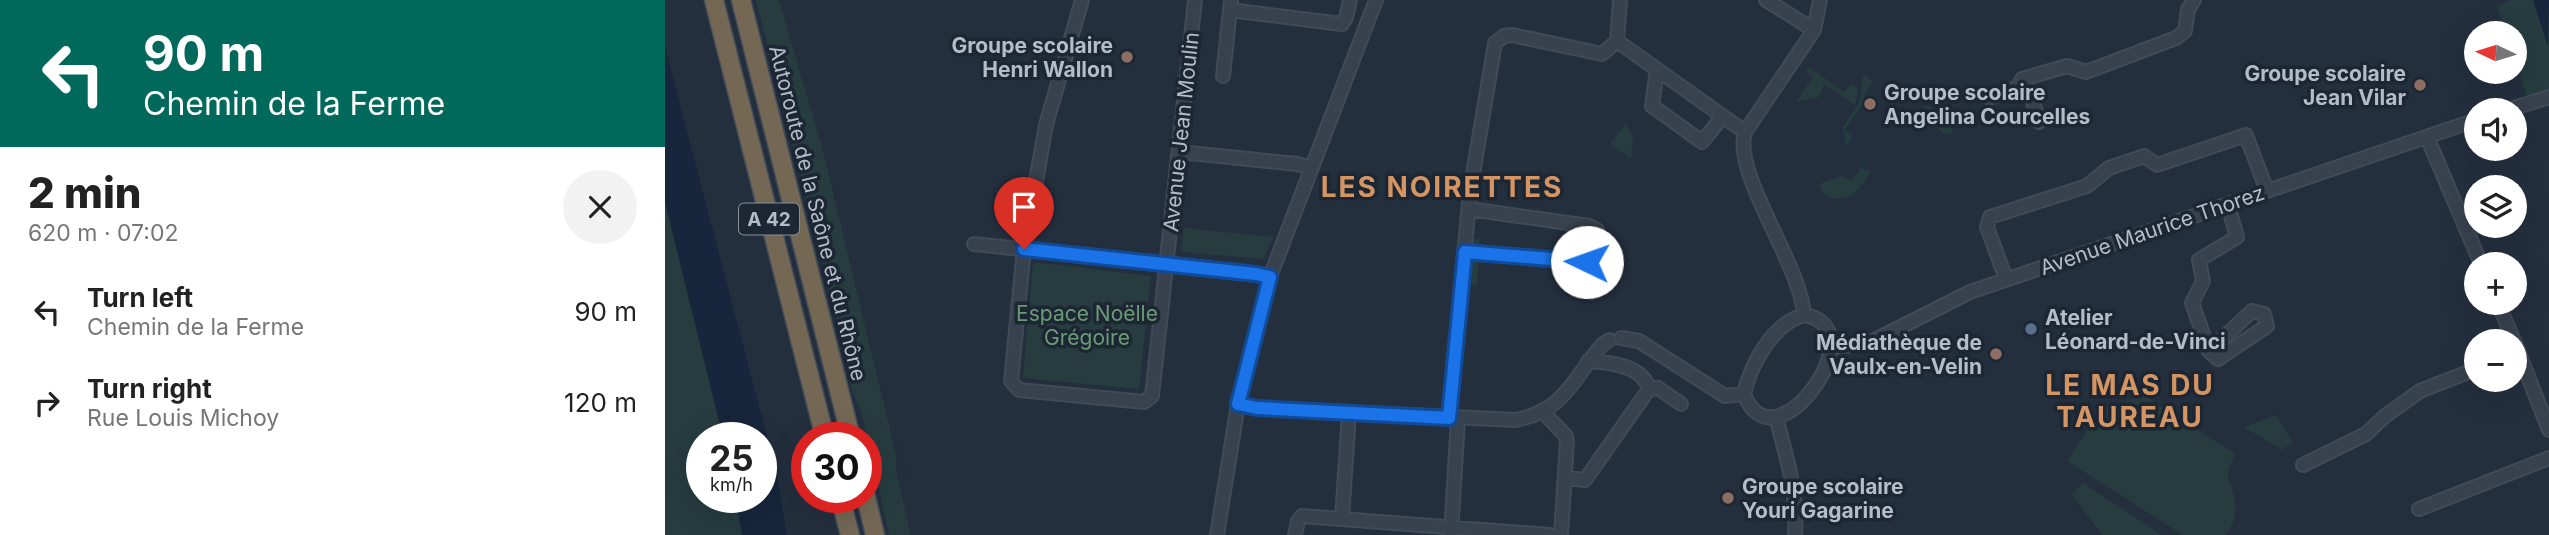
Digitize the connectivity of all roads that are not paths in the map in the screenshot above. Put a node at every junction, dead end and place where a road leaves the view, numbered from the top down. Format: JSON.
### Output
{"nodes":[{"id":1,"x":714,"y":0,"type":"edge"},
{"id":2,"x":741,"y":0,"type":"edge"},
{"id":3,"x":1082,"y":0,"type":"edge"},
{"id":4,"x":1195,"y":0,"type":"edge"},
{"id":5,"x":1350,"y":0,"type":"edge"},
{"id":6,"x":1376,"y":0,"type":"edge"},
{"id":7,"x":1620,"y":0,"type":"edge"},
{"id":8,"x":1766,"y":0,"type":"edge"},
{"id":9,"x":1820,"y":0,"type":"edge"},
{"id":10,"x":2194,"y":0,"type":"edge"},
{"id":11,"x":1230,"y":5,"type":"edge"},
{"id":12,"x":1814,"y":30,"type":"junction"},
{"id":13,"x":1616,"y":41,"type":"junction"},
{"id":14,"x":1657,"y":69,"type":"junction"},
{"id":15,"x":1223,"y":76,"type":"dead end"},
{"id":16,"x":2022,"y":79,"type":"junction"},
{"id":17,"x":2549,"y":97,"type":"edge"},
{"id":18,"x":1989,"y":98,"type":"dead end"},
{"id":19,"x":2527,"y":104,"type":"edge"},
{"id":20,"x":1723,"y":116,"type":"junction"},
{"id":21,"x":2039,"y":122,"type":"dead end"},
{"id":22,"x":2464,"y":124,"type":"edge"},
{"id":23,"x":1745,"y":132,"type":"junction"},
{"id":24,"x":2427,"y":137,"type":"junction"},
{"id":25,"x":1180,"y":152,"type":"junction"},
{"id":26,"x":1311,"y":168,"type":"junction"},
{"id":27,"x":2267,"y":191,"type":"junction"},
{"id":28,"x":2228,"y":205,"type":"junction"},
{"id":29,"x":1469,"y":209,"type":"junction"},
{"id":30,"x":974,"y":244,"type":"dead end"},
{"id":31,"x":1024,"y":249,"type":"junction"},
{"id":32,"x":1465,"y":252,"type":"junction"},
{"id":33,"x":2476,"y":252,"type":"edge"},
{"id":34,"x":1167,"y":265,"type":"junction"},
{"id":35,"x":1270,"y":277,"type":"junction"},
{"id":36,"x":2006,"y":279,"type":"junction"},
{"id":37,"x":1804,"y":315,"type":"junction"},
{"id":38,"x":1832,"y":347,"type":"junction"},
{"id":39,"x":2209,"y":351,"type":"junction"},
{"id":40,"x":1588,"y":361,"type":"junction"},
{"id":41,"x":2464,"y":374,"type":"edge"},
{"id":42,"x":2527,"y":375,"type":"edge"},
{"id":43,"x":1649,"y":389,"type":"junction"},
{"id":44,"x":1744,"y":394,"type":"junction"},
{"id":45,"x":1238,"y":404,"type":"junction"},
{"id":46,"x":1681,"y":404,"type":"dead end"},
{"id":47,"x":1543,"y":412,"type":"junction"},
{"id":48,"x":1349,"y":413,"type":"junction"},
{"id":49,"x":1454,"y":418,"type":"junction"},
{"id":50,"x":1776,"y":418,"type":"junction"},
{"id":51,"x":821,"y":422,"type":"edge"},
{"id":52,"x":847,"y":422,"type":"edge"},
{"id":53,"x":2549,"y":430,"type":"edge"},
{"id":54,"x":2549,"y":458,"type":"edge"},
{"id":55,"x":2303,"y":465,"type":"dead end"},
{"id":56,"x":1566,"y":478,"type":"junction"},
{"id":57,"x":2419,"y":509,"type":"dead end"},
{"id":58,"x":844,"y":513,"type":"edge"},
{"id":59,"x":870,"y":513,"type":"edge"},
{"id":60,"x":1342,"y":519,"type":"junction"},
{"id":61,"x":848,"y":531,"type":"edge"},
{"id":62,"x":1451,"y":531,"type":"edge"},
{"id":63,"x":875,"y":535,"type":"edge"},
{"id":64,"x":1217,"y":535,"type":"edge"},
{"id":65,"x":1296,"y":535,"type":"edge"},
{"id":66,"x":1551,"y":535,"type":"edge"},
{"id":67,"x":1561,"y":535,"type":"edge"},
{"id":68,"x":1795,"y":535,"type":"edge"}],
"edges":[{"from":1,"to":51,"type":"highway","number":"A 42"},
{"from":2,"to":52,"type":"highway","name":"Autoroute de la Saône et du Rhône","number":"A 42"},
{"from":3,"to":31,"type":"street"},
{"from":4,"to":25,"type":"street","name":"Avenue Jean Moulin"},
{"from":5,"to":11,"type":"street"},
{"from":6,"to":26,"type":"street"},
{"from":7,"to":13,"type":"street"},
{"from":8,"to":12,"type":"street"},
{"from":9,"to":12,"type":"street"},
{"from":10,"to":16,"type":"street"},
{"from":11,"to":15,"type":"street"},
{"from":12,"to":23,"type":"street"},
{"from":13,"to":14,"type":"street"},
{"from":13,"to":29,"type":"street"},
{"from":14,"to":20,"type":"street"},
{"from":14,"to":20,"type":"street"},
{"from":16,"to":18,"type":"street"},
{"from":16,"to":21,"type":"street"},
{"from":17,"to":19,"type":"street"},
{"from":20,"to":23,"type":"street"},
{"from":22,"to":24,"type":"street","name":"Avenue Maurice Thorez"},
{"from":23,"to":37,"type":"street"},
{"from":24,"to":27,"type":"street","name":"Avenue Maurice Thorez"},
{"from":24,"to":33,"type":"street"},
{"from":25,"to":26,"type":"street"},
{"from":25,"to":34,"type":"street","name":"Avenue Jean Moulin"},
{"from":26,"to":35,"type":"street"},
{"from":27,"to":28,"type":"street","name":"Avenue Maurice Thorez"},
{"from":27,"to":36,"type":"street"},
{"from":28,"to":36,"type":"street","name":"Avenue Maurice Thorez"},
{"from":28,"to":39,"type":"street"},
{"from":29,"to":32,"type":"street"},
{"from":29,"to":32,"type":"street"},
{"from":30,"to":31,"type":"street"},
{"from":31,"to":34,"type":"street"},
{"from":31,"to":34,"type":"street"},
{"from":32,"to":49,"type":"street"},
{"from":34,"to":35,"type":"street"},
{"from":35,"to":45,"type":"street"},
{"from":36,"to":38,"type":"street","name":"Avenue Maurice Thorez"},
{"from":37,"to":38,"type":"street"},
{"from":37,"to":44,"type":"street"},
{"from":38,"to":50,"type":"street"},
{"from":39,"to":39,"type":"street"},
{"from":40,"to":43,"type":"street"},
{"from":40,"to":44,"type":"street"},
{"from":40,"to":47,"type":"street"},
{"from":41,"to":55,"type":"street"},
{"from":42,"to":53,"type":"street"},
{"from":43,"to":46,"type":"street"},
{"from":43,"to":56,"type":"street"},
{"from":44,"to":50,"type":"street"},
{"from":45,"to":48,"type":"street"},
{"from":45,"to":64,"type":"street"},
{"from":47,"to":49,"type":"street"},
{"from":47,"to":56,"type":"street"},
{"from":48,"to":49,"type":"street"},
{"from":48,"to":60,"type":"street"},
{"from":49,"to":62,"type":"street"},
{"from":50,"to":68,"type":"street"},
{"from":54,"to":57,"type":"street"},
{"from":56,"to":67,"type":"street"},
{"from":58,"to":61,"type":"highway"},
{"from":59,"to":63,"type":"highway"},
{"from":60,"to":62,"type":"street"},
{"from":60,"to":65,"type":"street"},
{"from":62,"to":66,"type":"street"}]}
